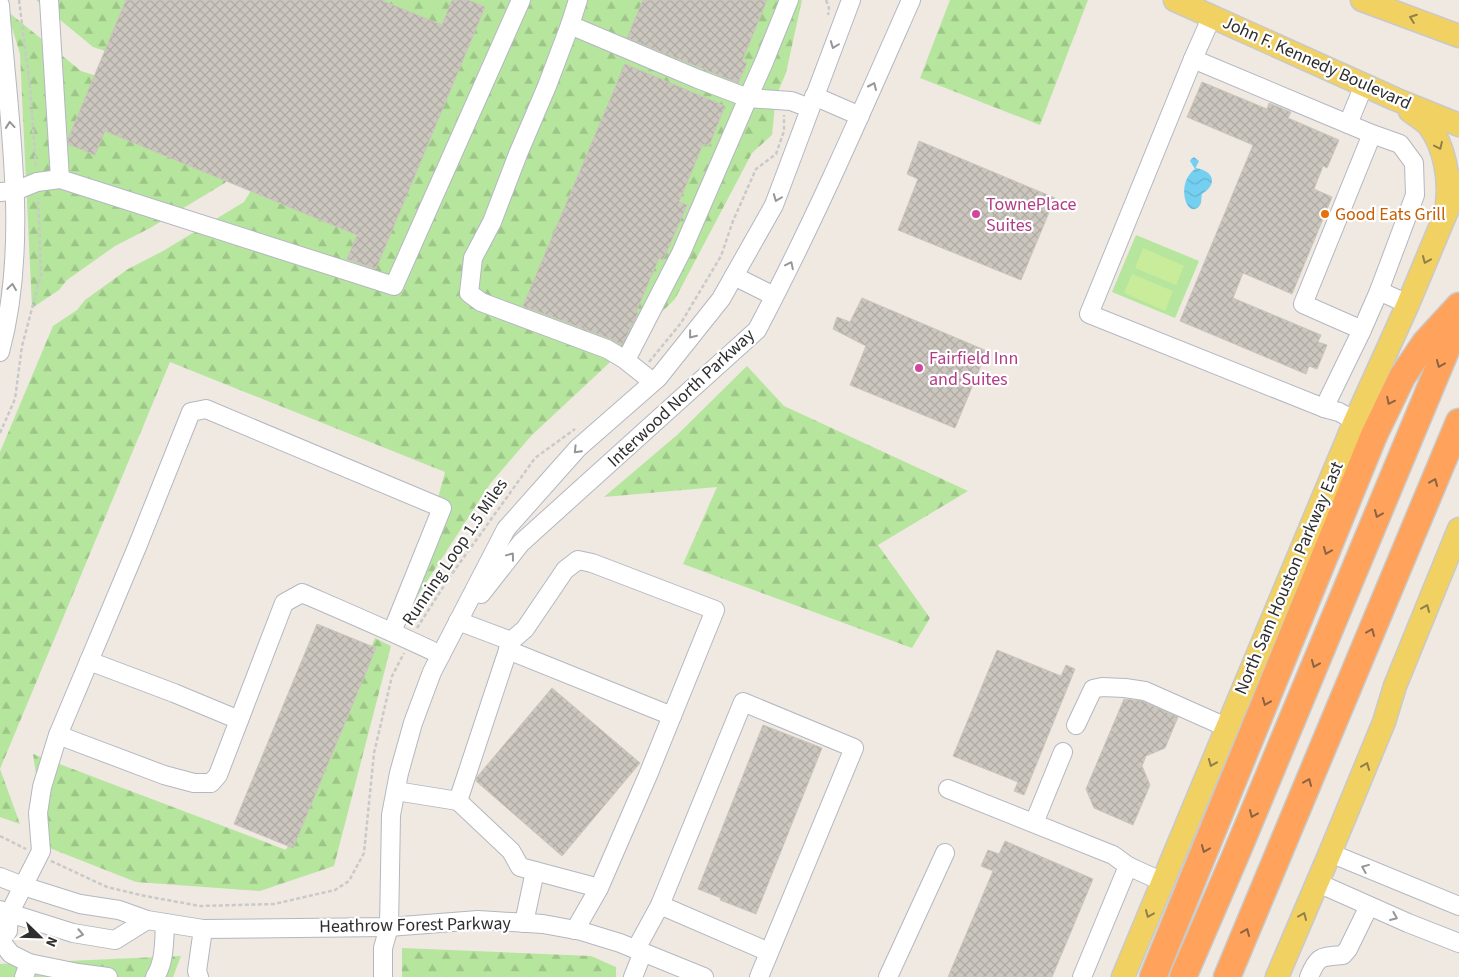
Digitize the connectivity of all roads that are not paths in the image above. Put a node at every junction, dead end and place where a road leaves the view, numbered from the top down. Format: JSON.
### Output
{"nodes":[{"id":1,"x":49,"y":0,"type":"edge"},
{"id":2,"x":521,"y":0,"type":"edge"},
{"id":3,"x":578,"y":0,"type":"edge"},
{"id":4,"x":789,"y":0,"type":"edge"},
{"id":5,"x":852,"y":0,"type":"edge"},
{"id":6,"x":911,"y":0,"type":"edge"},
{"id":7,"x":1175,"y":0,"type":"edge"},
{"id":8,"x":1362,"y":0,"type":"edge"},
{"id":9,"x":0,"y":5,"type":"edge"},
{"id":10,"x":1212,"y":16,"type":"junction"},
{"id":11,"x":570,"y":25,"type":"junction"},
{"id":12,"x":1436,"y":26,"type":"junction"},
{"id":13,"x":1459,"y":26,"type":"edge"},
{"id":14,"x":1459,"y":36,"type":"edge"},
{"id":15,"x":1193,"y":59,"type":"junction"},
{"id":16,"x":1364,"y":85,"type":"junction"},
{"id":17,"x":748,"y":98,"type":"junction"},
{"id":18,"x":1395,"y":99,"type":"junction"},
{"id":19,"x":812,"y":102,"type":"junction"},
{"id":20,"x":860,"y":116,"type":"junction"},
{"id":21,"x":1348,"y":124,"type":"junction"},
{"id":22,"x":1459,"y":125,"type":"edge"},
{"id":23,"x":1372,"y":134,"type":"junction"},
{"id":24,"x":60,"y":179,"type":"junction"},
{"id":25,"x":1459,"y":182,"type":"edge"},
{"id":26,"x":8,"y":192,"type":"edge"},
{"id":27,"x":1445,"y":215,"type":"junction"},
{"id":28,"x":734,"y":276,"type":"junction"},
{"id":29,"x":1379,"y":291,"type":"junction"},
{"id":30,"x":774,"y":296,"type":"junction"},
{"id":31,"x":1408,"y":304,"type":"junction"},
{"id":32,"x":1459,"y":306,"type":"edge"},
{"id":33,"x":1459,"y":318,"type":"edge"},
{"id":34,"x":1362,"y":330,"type":"junction"},
{"id":35,"x":0,"y":352,"type":"edge"},
{"id":36,"x":626,"y":360,"type":"junction"},
{"id":37,"x":647,"y":377,"type":"junction"},
{"id":38,"x":1324,"y":408,"type":"junction"},
{"id":39,"x":1355,"y":421,"type":"junction"},
{"id":40,"x":1459,"y":422,"type":"edge"},
{"id":41,"x":1459,"y":529,"type":"edge"},
{"id":42,"x":458,"y":621,"type":"junction"},
{"id":43,"x":392,"y":632,"type":"junction"},
{"id":44,"x":509,"y":645,"type":"junction"},
{"id":45,"x":441,"y":655,"type":"junction"},
{"id":46,"x":89,"y":662,"type":"junction"},
{"id":47,"x":672,"y":716,"type":"junction"},
{"id":48,"x":239,"y":720,"type":"junction"},
{"id":49,"x":1076,"y":725,"type":"dead end"},
{"id":50,"x":1226,"y":727,"type":"junction"},
{"id":51,"x":58,"y":735,"type":"junction"},
{"id":52,"x":1063,"y":752,"type":"dead end"},
{"id":53,"x":948,"y":789,"type":"dead end"},
{"id":54,"x":396,"y":791,"type":"junction"},
{"id":55,"x":458,"y":802,"type":"junction"},
{"id":56,"x":1034,"y":823,"type":"junction"},
{"id":57,"x":944,"y":853,"type":"dead end"},
{"id":58,"x":1330,"y":853,"type":"junction"},
{"id":59,"x":1128,"y":866,"type":"junction"},
{"id":60,"x":535,"y":871,"type":"junction"},
{"id":61,"x":0,"y":877,"type":"edge"},
{"id":62,"x":1163,"y":882,"type":"junction"},
{"id":63,"x":1318,"y":883,"type":"junction"},
{"id":64,"x":23,"y":886,"type":"junction"},
{"id":65,"x":599,"y":888,"type":"junction"},
{"id":66,"x":660,"y":905,"type":"junction"},
{"id":67,"x":1369,"y":906,"type":"junction"},
{"id":68,"x":1459,"y":906,"type":"edge"},
{"id":69,"x":5,"y":912,"type":"edge"},
{"id":70,"x":147,"y":920,"type":"junction"},
{"id":71,"x":165,"y":923,"type":"junction"},
{"id":72,"x":524,"y":923,"type":"junction"},
{"id":73,"x":389,"y":927,"type":"junction"},
{"id":74,"x":203,"y":930,"type":"junction"},
{"id":75,"x":575,"y":930,"type":"junction"},
{"id":76,"x":0,"y":940,"type":"edge"},
{"id":77,"x":1459,"y":943,"type":"edge"},
{"id":78,"x":639,"y":950,"type":"junction"},
{"id":79,"x":769,"y":952,"type":"junction"},
{"id":80,"x":27,"y":970,"type":"edge"},
{"id":81,"x":108,"y":977,"type":"edge"},
{"id":82,"x":156,"y":977,"type":"edge"},
{"id":83,"x":199,"y":977,"type":"edge"},
{"id":84,"x":383,"y":977,"type":"edge"},
{"id":85,"x":633,"y":977,"type":"edge"},
{"id":86,"x":704,"y":977,"type":"edge"},
{"id":87,"x":759,"y":977,"type":"edge"},
{"id":88,"x":888,"y":977,"type":"edge"},
{"id":89,"x":1082,"y":977,"type":"edge"},
{"id":90,"x":1123,"y":977,"type":"edge"},
{"id":91,"x":1153,"y":977,"type":"edge"},
{"id":92,"x":1183,"y":977,"type":"edge"},
{"id":93,"x":1227,"y":977,"type":"edge"},
{"id":94,"x":1277,"y":977,"type":"edge"},
{"id":95,"x":1309,"y":977,"type":"edge"}],
"edges":[{"from":1,"to":24,"type":"street"},
{"from":2,"to":24,"type":"street"},
{"from":3,"to":11,"type":"street"},
{"from":4,"to":17,"type":"street"},
{"from":5,"to":19,"type":"street","name":"Interwood North Parkway","one_way":true},
{"from":20,"to":6,"type":"street","name":"Interwood North Parkway","one_way":true},
{"from":7,"to":10,"type":"main road","name":"John F. Kennedy Boulevard"},
{"from":12,"to":8,"type":"main road","one_way":true},
{"from":26,"to":9,"type":"street","one_way":true},
{"from":10,"to":15,"type":"street"},
{"from":10,"to":16,"type":"main road","name":"John F. Kennedy Boulevard"},
{"from":11,"to":17,"type":"street"},
{"from":11,"to":36,"type":"street"},
{"from":12,"to":13,"type":"main road"},
{"from":12,"to":14,"type":"main road"},
{"from":15,"to":21,"type":"street"},
{"from":15,"to":38,"type":"street"},
{"from":16,"to":18,"type":"main road","name":"John F. Kennedy Boulevard"},
{"from":16,"to":21,"type":"street"},
{"from":17,"to":19,"type":"street"},
{"from":17,"to":36,"type":"street"},
{"from":18,"to":22,"type":"main road","name":"John F. Kennedy Boulevard"},
{"from":18,"to":27,"type":"main road","one_way":true},
{"from":19,"to":20,"type":"street"},
{"from":19,"to":28,"type":"street","name":"Interwood North Parkway","one_way":true},
{"from":30,"to":20,"type":"street","name":"Interwood North Parkway","one_way":true},
{"from":21,"to":23,"type":"street"},
{"from":23,"to":29,"type":"street"},
{"from":23,"to":34,"type":"street"},
{"from":24,"to":26,"type":"street"},
{"from":25,"to":27,"type":"main road","name":"North Sam Houston Parkway East"},
{"from":35,"to":26,"type":"street","one_way":true},
{"from":27,"to":31,"type":"main road","name":"North Sam Houston Parkway East","one_way":true},
{"from":28,"to":30,"type":"street"},
{"from":28,"to":37,"type":"street","name":"Interwood North Parkway","one_way":true},
{"from":29,"to":31,"type":"street"},
{"from":29,"to":34,"type":"street"},
{"from":42,"to":30,"type":"street","name":"Interwood North Parkway","one_way":true},
{"from":31,"to":39,"type":"main road","name":"North Sam Houston Parkway East"},
{"from":32,"to":91,"type":"highway","one_way":true},
{"from":33,"to":92,"type":"highway","one_way":true},
{"from":34,"to":38,"type":"street"},
{"from":36,"to":37,"type":"street"},
{"from":37,"to":42,"type":"street","name":"Interwood North Parkway","one_way":true},
{"from":38,"to":39,"type":"street"},
{"from":39,"to":50,"type":"main road","name":"North Sam Houston Parkway East"},
{"from":93,"to":40,"type":"highway","one_way":true},
{"from":58,"to":41,"type":"main road","one_way":true},
{"from":42,"to":44,"type":"street"},
{"from":42,"to":45,"type":"street","name":"Interwood North Parkway"},
{"from":43,"to":45,"type":"street"},
{"from":43,"to":46,"type":"street"},
{"from":43,"to":48,"type":"street"},
{"from":44,"to":47,"type":"street"},
{"from":44,"to":47,"type":"street"},
{"from":44,"to":55,"type":"street"},
{"from":45,"to":54,"type":"street","name":"Interwood North Parkway"},
{"from":46,"to":48,"type":"street"},
{"from":46,"to":51,"type":"street"},
{"from":47,"to":65,"type":"street"},
{"from":48,"to":51,"type":"street"},
{"from":49,"to":50,"type":"street"},
{"from":50,"to":62,"type":"main road","name":"North Sam Houston Parkway East","one_way":true},
{"from":51,"to":64,"type":"street"},
{"from":52,"to":56,"type":"street"},
{"from":53,"to":56,"type":"street"},
{"from":54,"to":55,"type":"street"},
{"from":54,"to":73,"type":"street","name":"Interwood North Parkway"},
{"from":55,"to":60,"type":"street"},
{"from":56,"to":59,"type":"street"},
{"from":57,"to":88,"type":"street"},
{"from":58,"to":63,"type":"main road"},
{"from":68,"to":58,"type":"street","one_way":true},
{"from":59,"to":62,"type":"street"},
{"from":59,"to":89,"type":"street"},
{"from":60,"to":65,"type":"street"},
{"from":60,"to":72,"type":"street"},
{"from":61,"to":64,"type":"street","name":"Heathrow Forest Parkway"},
{"from":62,"to":90,"type":"main road","name":"North Sam Houston Parkway East","one_way":true},
{"from":63,"to":67,"type":"street"},
{"from":94,"to":63,"type":"main road","one_way":true},
{"from":64,"to":69,"type":"street"},
{"from":64,"to":70,"type":"street","name":"Heathrow Forest Parkway"},
{"from":65,"to":75,"type":"street"},
{"from":66,"to":78,"type":"street"},
{"from":66,"to":79,"type":"street"},
{"from":66,"to":79,"type":"street"},
{"from":67,"to":77,"type":"street","one_way":true},
{"from":67,"to":95,"type":"street"},
{"from":69,"to":70,"type":"street","one_way":true},
{"from":69,"to":76,"type":"street"},
{"from":70,"to":71,"type":"street","name":"Heathrow Forest Parkway"},
{"from":71,"to":74,"type":"street","name":"Heathrow Forest Parkway"},
{"from":71,"to":82,"type":"street"},
{"from":72,"to":73,"type":"street","name":"Heathrow Forest Parkway"},
{"from":72,"to":75,"type":"street","name":"Heathrow Forest Parkway"},
{"from":73,"to":74,"type":"street","name":"Heathrow Forest Parkway"},
{"from":73,"to":84,"type":"street","name":"Interwood North Parkway"},
{"from":74,"to":83,"type":"street"},
{"from":75,"to":78,"type":"street","name":"Heathrow Forest Parkway"},
{"from":76,"to":80,"type":"street"},
{"from":78,"to":85,"type":"street"},
{"from":78,"to":86,"type":"street","name":"Heathrow Forest Parkway"},
{"from":79,"to":87,"type":"street"},
{"from":80,"to":81,"type":"street"}]}
